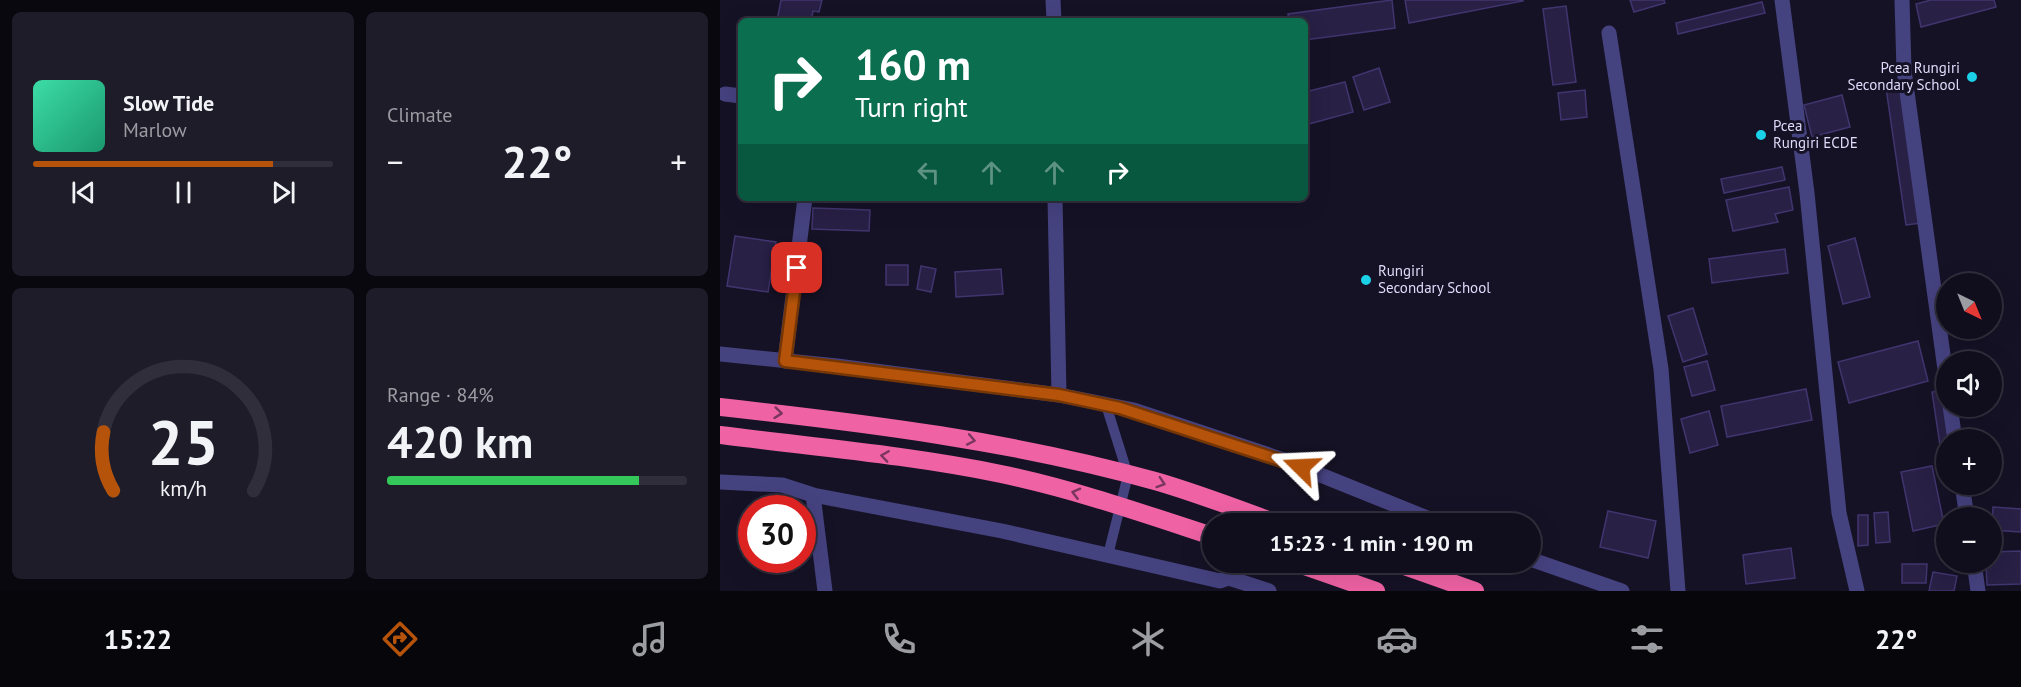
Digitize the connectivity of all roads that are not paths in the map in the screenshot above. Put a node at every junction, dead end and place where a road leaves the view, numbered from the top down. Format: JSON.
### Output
{"nodes":[{"id":1,"x":1053,"y":0,"type":"edge"},
{"id":2,"x":1782,"y":0,"type":"edge"},
{"id":3,"x":1902,"y":0,"type":"edge"},
{"id":4,"x":1054,"y":18,"type":"edge"},
{"id":5,"x":1609,"y":33,"type":"dead end"},
{"id":6,"x":725,"y":94,"type":"dead end"},
{"id":7,"x":738,"y":96,"type":"edge"},
{"id":8,"x":805,"y":201,"type":"edge"},
{"id":9,"x":1055,"y":201,"type":"edge"},
{"id":10,"x":1942,"y":351,"type":"edge"},
{"id":11,"x":720,"y":354,"type":"edge"},
{"id":12,"x":785,"y":361,"type":"junction"},
{"id":13,"x":1059,"y":395,"type":"junction"},
{"id":14,"x":1106,"y":405,"type":"junction"},
{"id":15,"x":720,"y":407,"type":"edge"},
{"id":16,"x":720,"y":435,"type":"edge"},
{"id":17,"x":1128,"y":475,"type":"junction"},
{"id":18,"x":720,"y":482,"type":"edge"},
{"id":19,"x":813,"y":495,"type":"edge"},
{"id":20,"x":816,"y":496,"type":"edge"},
{"id":21,"x":1121,"y":506,"type":"junction"},
{"id":22,"x":1248,"y":513,"type":"edge"},
{"id":23,"x":1415,"y":513,"type":"edge"},
{"id":24,"x":816,"y":519,"type":"edge"},
{"id":25,"x":1202,"y":533,"type":"edge"},
{"id":26,"x":1108,"y":555,"type":"junction"},
{"id":27,"x":1541,"y":563,"type":"edge"},
{"id":28,"x":1324,"y":573,"type":"edge"},
{"id":29,"x":1424,"y":573,"type":"edge"},
{"id":30,"x":1976,"y":573,"type":"edge"},
{"id":31,"x":1219,"y":586,"type":"edge"},
{"id":32,"x":825,"y":591,"type":"edge"},
{"id":33,"x":1269,"y":591,"type":"edge"},
{"id":34,"x":1376,"y":591,"type":"edge"},
{"id":35,"x":1475,"y":591,"type":"edge"},
{"id":36,"x":1622,"y":591,"type":"edge"},
{"id":37,"x":1678,"y":591,"type":"edge"},
{"id":38,"x":1857,"y":591,"type":"edge"},
{"id":39,"x":1978,"y":591,"type":"edge"}],
"edges":[{"from":1,"to":4,"type":"street"},
{"from":2,"to":38,"type":"street"},
{"from":3,"to":10,"type":"street"},
{"from":5,"to":37,"type":"street"},
{"from":6,"to":7,"type":"street"},
{"from":8,"to":12,"type":"street"},
{"from":9,"to":13,"type":"street"},
{"from":11,"to":12,"type":"street"},
{"from":12,"to":13,"type":"street"},
{"from":13,"to":14,"type":"street"},
{"from":14,"to":17,"type":"lane"},
{"from":14,"to":23,"type":"street"},
{"from":15,"to":17,"type":"highway","one_way":true},
{"from":21,"to":16,"type":"highway","one_way":true},
{"from":17,"to":21,"type":"lane"},
{"from":17,"to":22,"type":"highway","one_way":true},
{"from":18,"to":19,"type":"street"},
{"from":20,"to":26,"type":"street"},
{"from":21,"to":25,"type":"highway"},
{"from":21,"to":26,"type":"lane"},
{"from":24,"to":32,"type":"street"},
{"from":26,"to":31,"type":"street"},
{"from":27,"to":36,"type":"street"},
{"from":28,"to":34,"type":"highway"},
{"from":29,"to":35,"type":"highway"},
{"from":30,"to":39,"type":"street"},
{"from":31,"to":33,"type":"street"}]}
